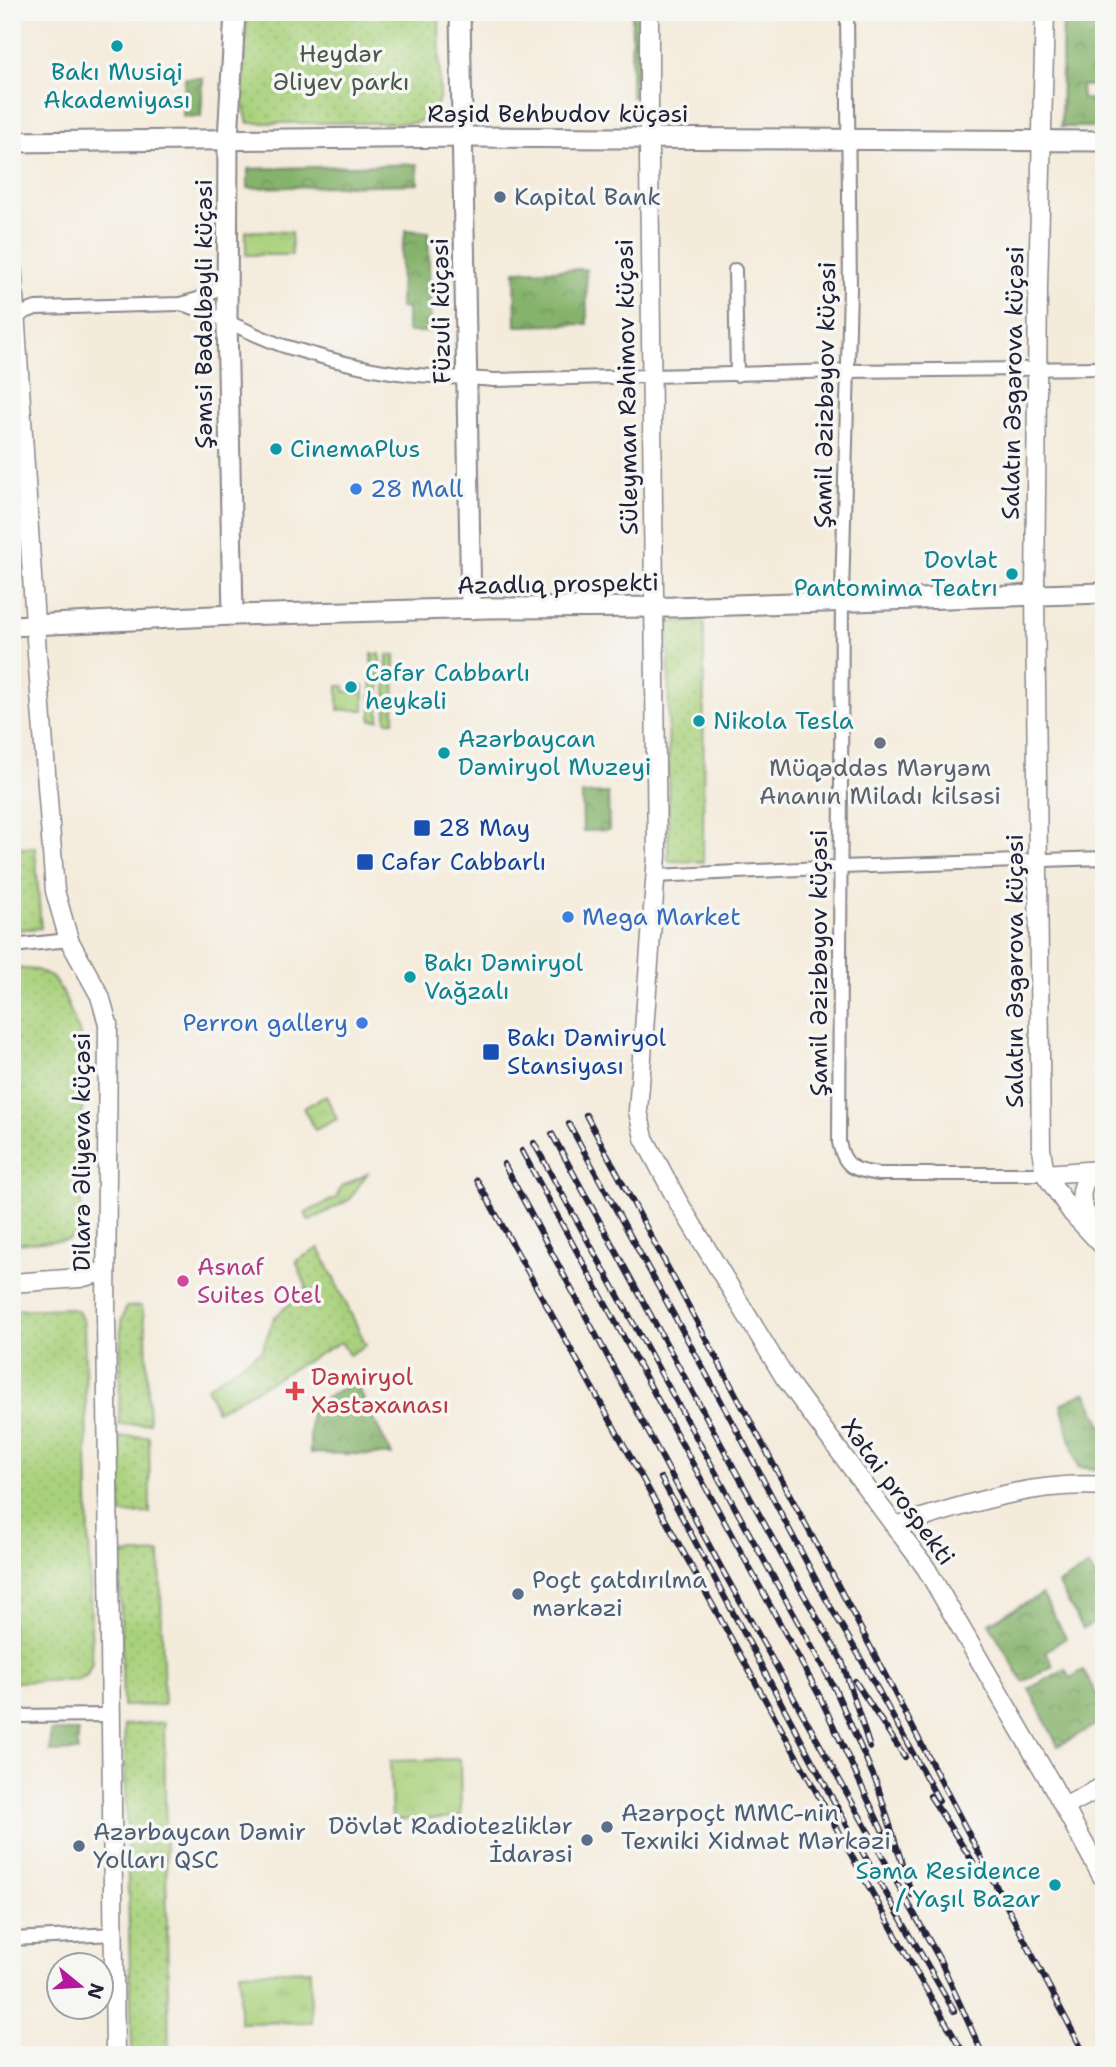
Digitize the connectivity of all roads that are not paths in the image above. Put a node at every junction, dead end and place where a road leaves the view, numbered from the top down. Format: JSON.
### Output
{"nodes":[{"id":1,"x":235,"y":12,"type":"edge"},
{"id":2,"x":460,"y":12,"type":"edge"},
{"id":3,"x":649,"y":12,"type":"edge"},
{"id":4,"x":847,"y":12,"type":"edge"},
{"id":5,"x":1045,"y":12,"type":"edge"},
{"id":6,"x":463,"y":137,"type":"junction"},
{"id":7,"x":649,"y":138,"type":"junction"},
{"id":8,"x":848,"y":139,"type":"junction"},
{"id":9,"x":228,"y":140,"type":"junction"},
{"id":10,"x":1042,"y":141,"type":"junction"},
{"id":11,"x":12,"y":142,"type":"edge"},
{"id":12,"x":1104,"y":142,"type":"edge"},
{"id":13,"x":12,"y":263,"type":"edge"},
{"id":14,"x":735,"y":270,"type":"dead end"},
{"id":15,"x":227,"y":285,"type":"junction"},
{"id":16,"x":180,"y":304,"type":"junction"},
{"id":17,"x":14,"y":321,"type":"edge"},
{"id":18,"x":227,"y":321,"type":"junction"},
{"id":19,"x":1104,"y":368,"type":"edge"},
{"id":20,"x":1037,"y":369,"type":"junction"},
{"id":21,"x":846,"y":371,"type":"junction"},
{"id":22,"x":737,"y":375,"type":"junction"},
{"id":23,"x":651,"y":376,"type":"junction"},
{"id":24,"x":467,"y":378,"type":"junction"},
{"id":25,"x":1104,"y":593,"type":"edge"},
{"id":26,"x":1035,"y":594,"type":"junction"},
{"id":27,"x":842,"y":601,"type":"junction"},
{"id":28,"x":654,"y":607,"type":"junction"},
{"id":29,"x":471,"y":609,"type":"junction"},
{"id":30,"x":233,"y":615,"type":"junction"},
{"id":31,"x":35,"y":624,"type":"junction"},
{"id":32,"x":12,"y":626,"type":"edge"},
{"id":33,"x":1104,"y":859,"type":"edge"},
{"id":34,"x":1039,"y":860,"type":"junction"},
{"id":35,"x":841,"y":867,"type":"junction"},
{"id":36,"x":656,"y":876,"type":"junction"},
{"id":37,"x":69,"y":940,"type":"junction"},
{"id":38,"x":12,"y":946,"type":"edge"},
{"id":39,"x":644,"y":1138,"type":"joint"},
{"id":40,"x":1104,"y":1171,"type":"edge"},
{"id":41,"x":1045,"y":1174,"type":"junction"},
{"id":42,"x":1090,"y":1222,"type":"junction"},
{"id":43,"x":1104,"y":1235,"type":"edge"},
{"id":44,"x":1104,"y":1247,"type":"edge"},
{"id":45,"x":106,"y":1271,"type":"junction"},
{"id":46,"x":12,"y":1283,"type":"edge"},
{"id":47,"x":1104,"y":1486,"type":"edge"},
{"id":48,"x":896,"y":1526,"type":"junction"},
{"id":49,"x":110,"y":1715,"type":"junction"},
{"id":50,"x":12,"y":1716,"type":"edge"},
{"id":51,"x":1104,"y":1786,"type":"edge"},
{"id":52,"x":1064,"y":1807,"type":"junction"},
{"id":53,"x":1104,"y":1880,"type":"edge"},
{"id":54,"x":114,"y":1934,"type":"junction"},
{"id":55,"x":12,"y":1939,"type":"edge"},
{"id":56,"x":115,"y":2055,"type":"edge"}],
"edges":[{"from":1,"to":9,"type":"main road","name":"Şəmsi Bədəlbəyli küçəsi"},
{"from":2,"to":6,"type":"main road","name":"Füzuli küçəsi"},
{"from":3,"to":7,"type":"main road","name":"Süleyman Rəhimov küçəsi"},
{"from":4,"to":8,"type":"street","name":"Şamil Əzizbəyov küçəsi"},
{"from":5,"to":10,"type":"main road","name":"Salatın Əsgərova küçəsi"},
{"from":6,"to":7,"type":"main road","name":"Rəşid Behbudov küçəsi"},
{"from":6,"to":9,"type":"main road","name":"Rəşid Behbudov küçəsi"},
{"from":6,"to":24,"type":"main road","name":"Füzuli küçəsi"},
{"from":7,"to":8,"type":"main road","name":"Rəşid Behbudov küçəsi"},
{"from":7,"to":23,"type":"main road","name":"Süleyman Rəhimov küçəsi"},
{"from":8,"to":10,"type":"main road","name":"Rəşid Behbudov küçəsi"},
{"from":8,"to":21,"type":"street","name":"Şamil Əzizbəyov küçəsi"},
{"from":9,"to":11,"type":"main road","name":"Rəşid Behbudov küçəsi"},
{"from":9,"to":15,"type":"main road","name":"Şəmsi Bədəlbəyli küçəsi"},
{"from":10,"to":12,"type":"main road","name":"Rəşid Behbudov küçəsi"},
{"from":10,"to":20,"type":"main road","name":"Salatın Əsgərova küçəsi"},
{"from":13,"to":17,"type":"main road","name":"Dilarə Əliyeva küçəsi"},
{"from":14,"to":22,"type":"street"},
{"from":15,"to":16,"type":"street"},
{"from":15,"to":18,"type":"main road","name":"Şəmsi Bədəlbəyli küçəsi"},
{"from":16,"to":17,"type":"street"},
{"from":16,"to":18,"type":"street"},
{"from":17,"to":31,"type":"main road","name":"Dilarə Əliyeva küçəsi"},
{"from":18,"to":24,"type":"street"},
{"from":18,"to":30,"type":"main road","name":"Şəmsi Bədəlbəyli küçəsi"},
{"from":19,"to":20,"type":"street"},
{"from":20,"to":21,"type":"street"},
{"from":20,"to":26,"type":"main road","name":"Salatın Əsgərova küçəsi"},
{"from":21,"to":22,"type":"street"},
{"from":21,"to":27,"type":"street","name":"Şamil Əzizbəyov küçəsi"},
{"from":22,"to":23,"type":"street"},
{"from":23,"to":24,"type":"street"},
{"from":23,"to":28,"type":"main road","name":"Süleyman Rəhimov küçəsi"},
{"from":24,"to":29,"type":"main road","name":"Füzuli küçəsi"},
{"from":25,"to":26,"type":"main road","name":"Azadlıq prospekti"},
{"from":26,"to":27,"type":"main road","name":"Azadlıq prospekti"},
{"from":26,"to":34,"type":"main road","name":"Salatın Əsgərova küçəsi"},
{"from":27,"to":28,"type":"main road","name":"Azadlıq prospekti"},
{"from":27,"to":35,"type":"street","name":"Şamil Əzizbəyov küçəsi"},
{"from":28,"to":29,"type":"main road","name":"Azadlıq prospekti"},
{"from":28,"to":36,"type":"main road","name":"Süleyman Rəhimov küçəsi"},
{"from":29,"to":30,"type":"main road","name":"Azadlıq prospekti"},
{"from":30,"to":31,"type":"main road","name":"Azadlıq prospekti"},
{"from":31,"to":32,"type":"main road","name":"Azadlıq prospekti"},
{"from":31,"to":37,"type":"main road","name":"Dilarə Əliyeva küçəsi"},
{"from":33,"to":34,"type":"street"},
{"from":34,"to":35,"type":"street"},
{"from":34,"to":41,"type":"main road","name":"Salatın Əsgərova küçəsi"},
{"from":35,"to":36,"type":"street"},
{"from":35,"to":41,"type":"street","name":"Şamil Əzizbəyov küçəsi"},
{"from":36,"to":39,"type":"main road","name":"Süleyman Rəhimov küçəsi"},
{"from":37,"to":38,"type":"street"},
{"from":37,"to":45,"type":"main road","name":"Dilarə Əliyeva küçəsi"},
{"from":39,"to":48,"type":"main road","name":"Xətai prospekti"},
{"from":40,"to":41,"type":"main road"},
{"from":40,"to":42,"type":"main road"},
{"from":41,"to":42,"type":"main road"},
{"from":41,"to":44,"type":"main road"},
{"from":42,"to":43,"type":"main road"},
{"from":45,"to":46,"type":"main road"},
{"from":45,"to":49,"type":"main road","name":"Dilarə Əliyeva küçəsi"},
{"from":47,"to":48,"type":"main road"},
{"from":48,"to":52,"type":"main road","name":"Xətai prospekti"},
{"from":49,"to":50,"type":"street"},
{"from":49,"to":54,"type":"main road","name":"Dilarə Əliyeva küçəsi"},
{"from":51,"to":52,"type":"main road"},
{"from":52,"to":53,"type":"main road","name":"Xətai prospekti"},
{"from":54,"to":55,"type":"street"},
{"from":54,"to":56,"type":"main road","name":"Dilarə Əliyeva küçəsi"}]}
